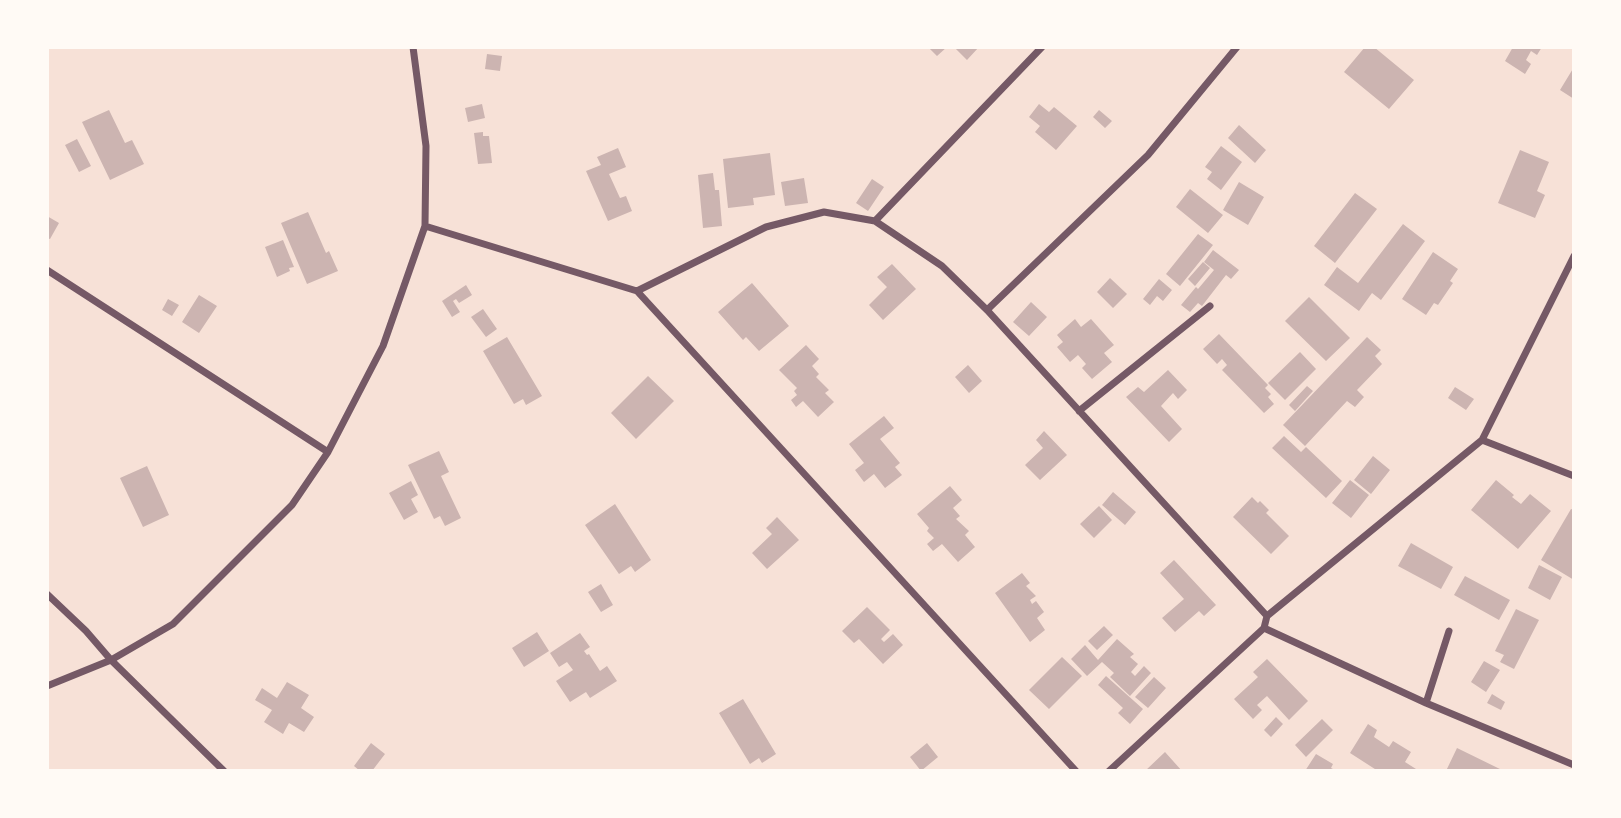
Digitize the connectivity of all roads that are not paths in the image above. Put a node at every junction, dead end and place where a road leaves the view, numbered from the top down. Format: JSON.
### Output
{"nodes":[{"id":1,"x":413,"y":47,"type":"edge"},
{"id":2,"x":1041,"y":47,"type":"edge"},
{"id":3,"x":1237,"y":47,"type":"edge"},
{"id":4,"x":875,"y":221,"type":"junction"},
{"id":5,"x":425,"y":226,"type":"junction"},
{"id":6,"x":1574,"y":256,"type":"edge"},
{"id":7,"x":47,"y":270,"type":"edge"},
{"id":8,"x":637,"y":292,"type":"junction"},
{"id":9,"x":1210,"y":306,"type":"dead end"},
{"id":10,"x":986,"y":310,"type":"junction"},
{"id":11,"x":1080,"y":411,"type":"junction"},
{"id":12,"x":1482,"y":440,"type":"junction"},
{"id":13,"x":328,"y":452,"type":"junction"},
{"id":14,"x":1574,"y":476,"type":"edge"},
{"id":15,"x":47,"y":594,"type":"edge"},
{"id":16,"x":1267,"y":616,"type":"junction"},
{"id":17,"x":1264,"y":628,"type":"junction"},
{"id":18,"x":1449,"y":631,"type":"dead end"},
{"id":19,"x":111,"y":660,"type":"junction"},
{"id":20,"x":47,"y":686,"type":"edge"},
{"id":21,"x":1426,"y":703,"type":"junction"},
{"id":22,"x":1574,"y":765,"type":"edge"},
{"id":23,"x":224,"y":771,"type":"edge"},
{"id":24,"x":1076,"y":771,"type":"edge"},
{"id":25,"x":1109,"y":771,"type":"edge"}],
"edges":[{"from":1,"to":5,"type":"street"},
{"from":2,"to":4,"type":"street"},
{"from":3,"to":10,"type":"street"},
{"from":4,"to":8,"type":"street"},
{"from":4,"to":10,"type":"street"},
{"from":5,"to":8,"type":"street"},
{"from":5,"to":13,"type":"street"},
{"from":6,"to":12,"type":"street"},
{"from":7,"to":13,"type":"street"},
{"from":8,"to":24,"type":"street"},
{"from":9,"to":11,"type":"street"},
{"from":10,"to":11,"type":"street"},
{"from":11,"to":16,"type":"street"},
{"from":12,"to":14,"type":"street"},
{"from":12,"to":16,"type":"street"},
{"from":13,"to":19,"type":"street"},
{"from":15,"to":19,"type":"street"},
{"from":16,"to":17,"type":"street"},
{"from":17,"to":21,"type":"street"},
{"from":17,"to":25,"type":"street"},
{"from":18,"to":21,"type":"street"},
{"from":19,"to":20,"type":"street"},
{"from":19,"to":23,"type":"street"},
{"from":21,"to":22,"type":"street"}]}
